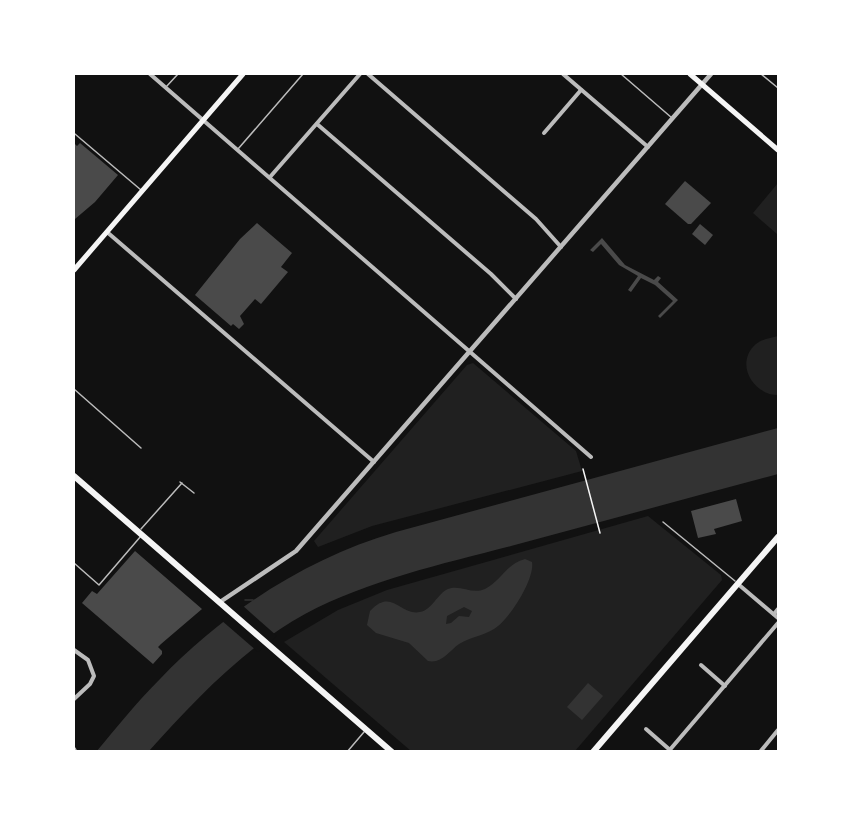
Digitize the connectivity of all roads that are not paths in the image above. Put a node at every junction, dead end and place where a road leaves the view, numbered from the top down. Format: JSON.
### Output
{"nodes":[{"id":1,"x":150,"y":74,"type":"edge"},
{"id":2,"x":178,"y":74,"type":"edge"},
{"id":3,"x":243,"y":74,"type":"edge"},
{"id":4,"x":303,"y":74,"type":"edge"},
{"id":5,"x":360,"y":74,"type":"edge"},
{"id":6,"x":368,"y":74,"type":"edge"},
{"id":7,"x":562,"y":74,"type":"edge"},
{"id":8,"x":621,"y":74,"type":"edge"},
{"id":9,"x":690,"y":74,"type":"edge"},
{"id":10,"x":711,"y":74,"type":"edge"},
{"id":11,"x":761,"y":74,"type":"edge"},
{"id":12,"x":702,"y":84,"type":"junction"},
{"id":13,"x":166,"y":87,"type":"junction"},
{"id":14,"x":778,"y":88,"type":"edge"},
{"id":15,"x":581,"y":90,"type":"junction"},
{"id":16,"x":672,"y":118,"type":"junction"},
{"id":17,"x":203,"y":119,"type":"junction"},
{"id":18,"x":317,"y":124,"type":"junction"},
{"id":19,"x":544,"y":133,"type":"dead end"},
{"id":20,"x":75,"y":134,"type":"dead end"},
{"id":21,"x":648,"y":147,"type":"junction"},
{"id":22,"x":237,"y":150,"type":"junction"},
{"id":23,"x":778,"y":150,"type":"edge"},
{"id":24,"x":270,"y":177,"type":"junction"},
{"id":25,"x":142,"y":190,"type":"junction"},
{"id":26,"x":107,"y":231,"type":"junction"},
{"id":27,"x":561,"y":247,"type":"junction"},
{"id":28,"x":74,"y":270,"type":"edge"},
{"id":29,"x":516,"y":299,"type":"junction"},
{"id":30,"x":470,"y":351,"type":"junction"},
{"id":31,"x":74,"y":389,"type":"edge"},
{"id":32,"x":141,"y":448,"type":"dead end"},
{"id":33,"x":591,"y":457,"type":"dead end"},
{"id":34,"x":374,"y":463,"type":"junction"},
{"id":35,"x":74,"y":476,"type":"edge"},
{"id":36,"x":194,"y":493,"type":"dead end"},
{"id":37,"x":663,"y":522,"type":"dead end"},
{"id":38,"x":140,"y":534,"type":"junction"},
{"id":39,"x":778,"y":537,"type":"edge"},
{"id":40,"x":74,"y":563,"type":"edge"},
{"id":41,"x":738,"y":584,"type":"junction"},
{"id":42,"x":220,"y":602,"type":"junction"},
{"id":43,"x":778,"y":609,"type":"edge"},
{"id":44,"x":774,"y":614,"type":"junction"},
{"id":45,"x":778,"y":618,"type":"edge"},
{"id":46,"x":778,"y":623,"type":"edge"},
{"id":47,"x":74,"y":650,"type":"edge"},
{"id":48,"x":701,"y":665,"type":"dead end"},
{"id":49,"x":725,"y":686,"type":"junction"},
{"id":50,"x":74,"y":699,"type":"edge"},
{"id":51,"x":366,"y":729,"type":"junction"},
{"id":52,"x":646,"y":729,"type":"dead end"},
{"id":53,"x":778,"y":730,"type":"edge"},
{"id":54,"x":669,"y":751,"type":"edge"},
{"id":55,"x":347,"y":752,"type":"edge"},
{"id":56,"x":392,"y":752,"type":"edge"},
{"id":57,"x":593,"y":752,"type":"edge"},
{"id":58,"x":760,"y":752,"type":"edge"}],
"edges":[{"from":1,"to":13,"type":"street"},
{"from":2,"to":13,"type":"lane"},
{"from":3,"to":17,"type":"main road"},
{"from":4,"to":22,"type":"lane"},
{"from":5,"to":18,"type":"street"},
{"from":6,"to":27,"type":"street"},
{"from":7,"to":15,"type":"street"},
{"from":8,"to":16,"type":"lane"},
{"from":9,"to":12,"type":"main road"},
{"from":10,"to":12,"type":"street"},
{"from":11,"to":14,"type":"lane"},
{"from":12,"to":16,"type":"street"},
{"from":12,"to":23,"type":"main road"},
{"from":13,"to":17,"type":"street"},
{"from":15,"to":19,"type":"street"},
{"from":15,"to":21,"type":"street"},
{"from":16,"to":21,"type":"street"},
{"from":17,"to":22,"type":"street"},
{"from":17,"to":25,"type":"main road"},
{"from":18,"to":24,"type":"street"},
{"from":18,"to":29,"type":"street"},
{"from":20,"to":25,"type":"lane"},
{"from":21,"to":27,"type":"street"},
{"from":22,"to":24,"type":"street"},
{"from":24,"to":30,"type":"street"},
{"from":25,"to":26,"type":"main road"},
{"from":26,"to":28,"type":"main road"},
{"from":26,"to":34,"type":"street"},
{"from":27,"to":29,"type":"street"},
{"from":29,"to":30,"type":"street"},
{"from":30,"to":33,"type":"street"},
{"from":30,"to":34,"type":"street"},
{"from":31,"to":32,"type":"lane"},
{"from":34,"to":42,"type":"street"},
{"from":35,"to":38,"type":"main road"},
{"from":36,"to":38,"type":"lane"},
{"from":37,"to":41,"type":"lane"},
{"from":38,"to":40,"type":"lane"},
{"from":38,"to":42,"type":"main road"},
{"from":39,"to":41,"type":"main road"},
{"from":41,"to":44,"type":"street"},
{"from":41,"to":57,"type":"main road"},
{"from":42,"to":51,"type":"main road"},
{"from":43,"to":44,"type":"street"},
{"from":44,"to":45,"type":"street"},
{"from":46,"to":49,"type":"street"},
{"from":47,"to":50,"type":"street"},
{"from":48,"to":49,"type":"street"},
{"from":49,"to":54,"type":"street"},
{"from":51,"to":55,"type":"lane"},
{"from":51,"to":56,"type":"main road"},
{"from":52,"to":54,"type":"street"},
{"from":53,"to":58,"type":"street"}]}
